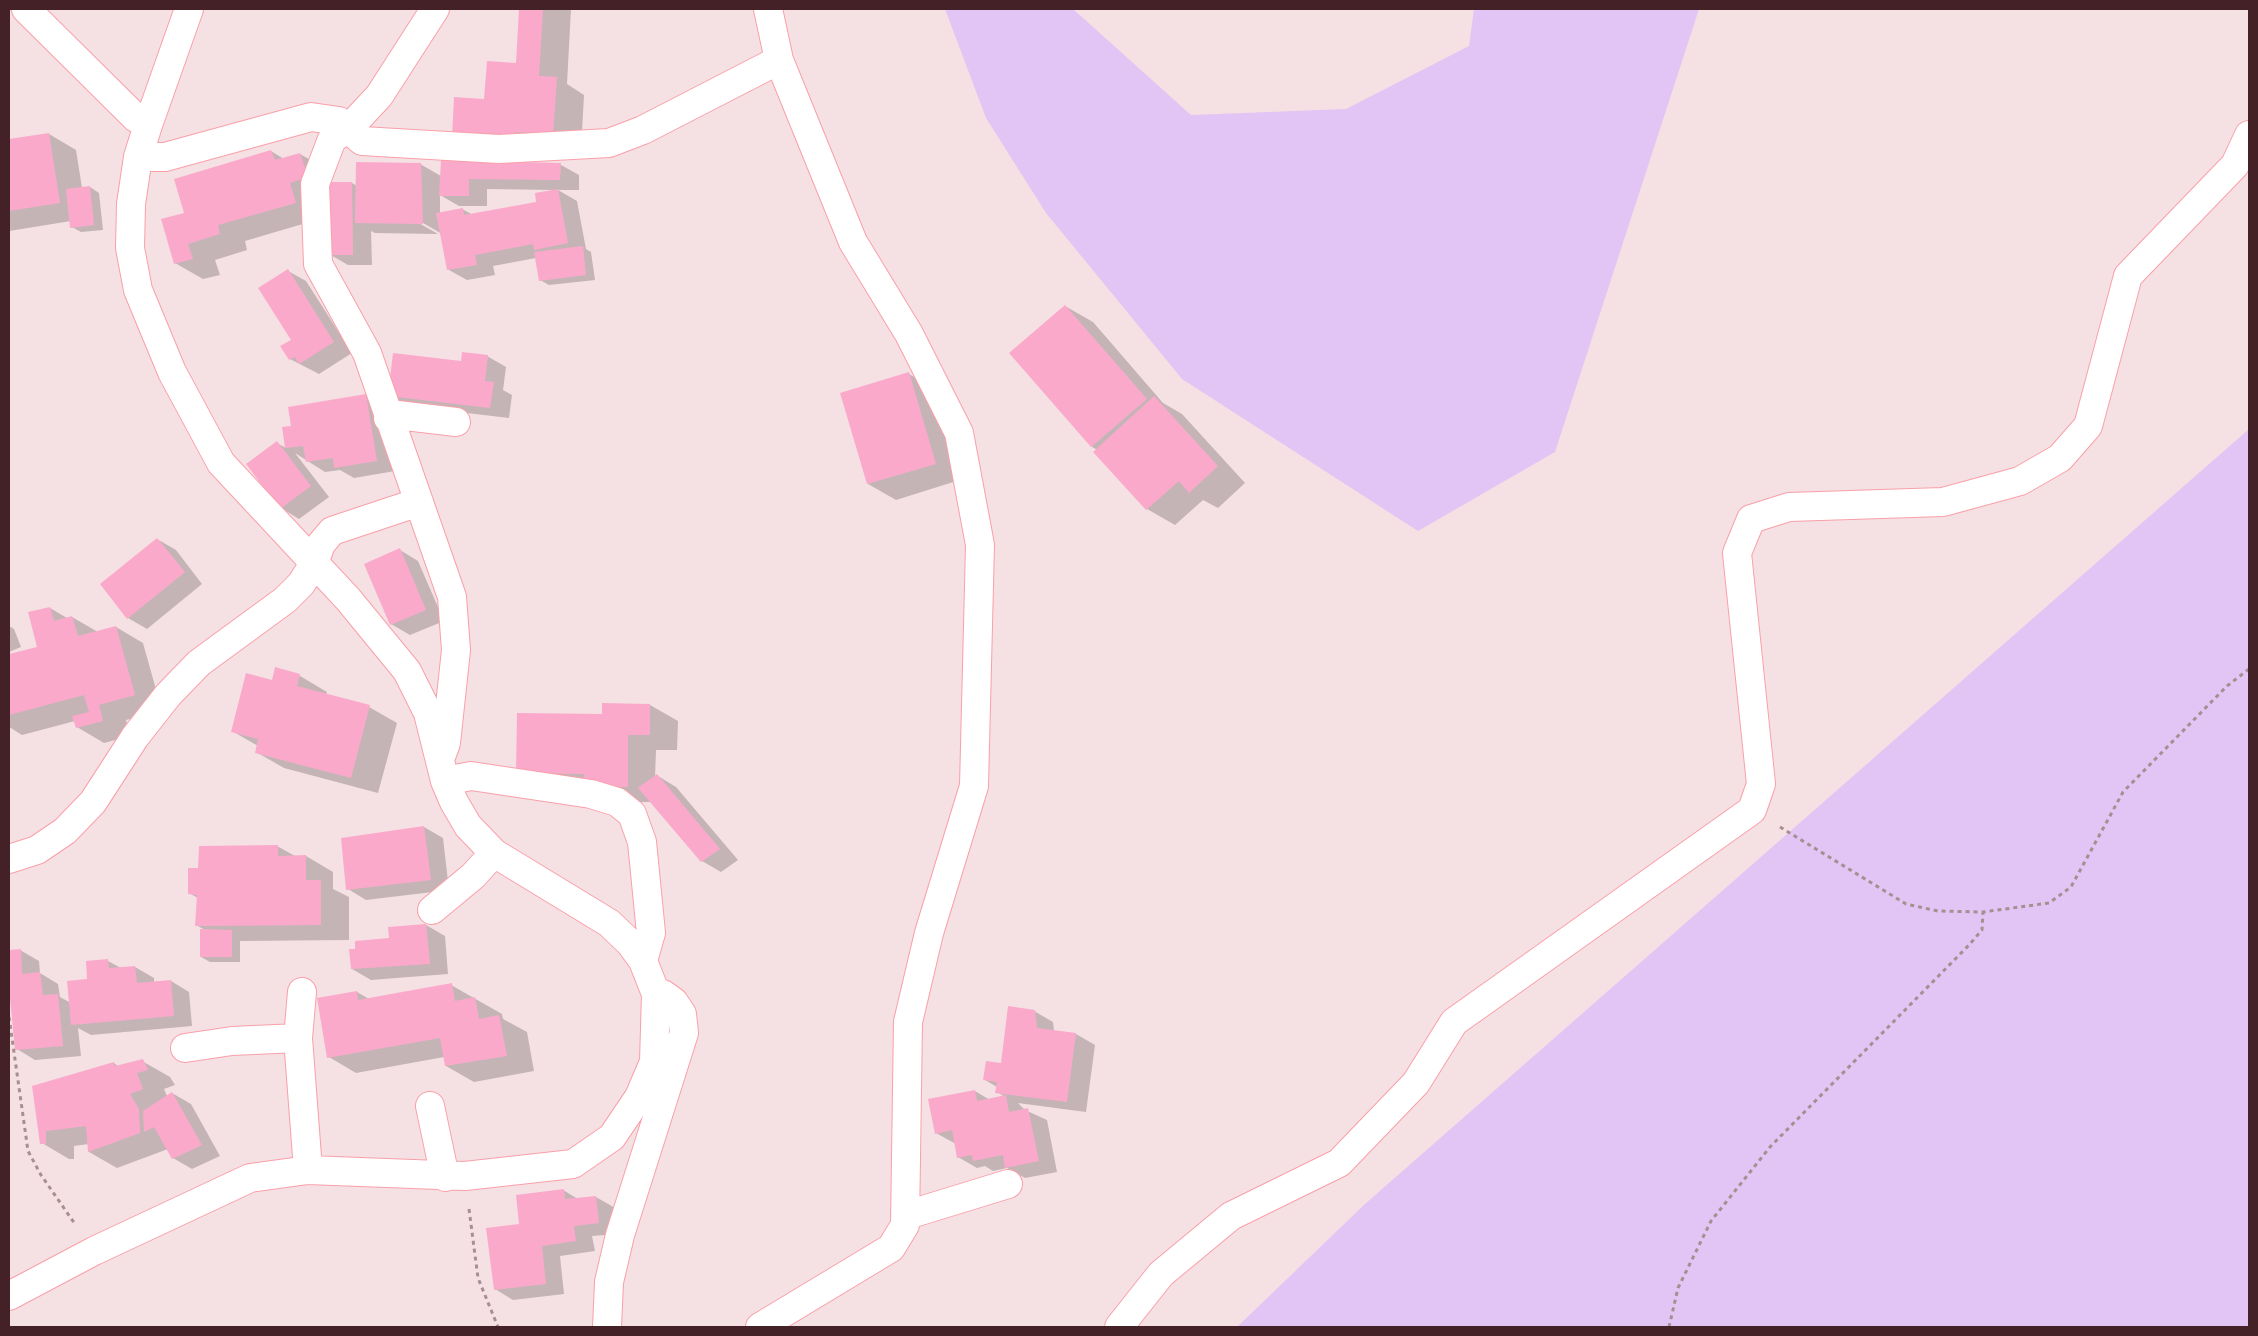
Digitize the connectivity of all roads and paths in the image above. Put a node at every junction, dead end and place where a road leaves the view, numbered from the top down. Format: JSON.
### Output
{"nodes":[{"id":1,"x":26,"y":9,"type":"edge"},
{"id":2,"x":189,"y":9,"type":"edge"},
{"id":3,"x":435,"y":9,"type":"edge"},
{"id":4,"x":768,"y":9,"type":"edge"},
{"id":5,"x":779,"y":60,"type":"junction"},
{"id":6,"x":148,"y":125,"type":"junction"},
{"id":7,"x":348,"y":129,"type":"junction"},
{"id":8,"x":2249,"y":135,"type":"edge"},
{"id":9,"x":138,"y":157,"type":"junction"},
{"id":10,"x":388,"y":418,"type":"junction"},
{"id":11,"x":456,"y":422,"type":"dead end"},
{"id":12,"x":419,"y":502,"type":"junction"},
{"id":13,"x":314,"y":564,"type":"junction"},
{"id":14,"x":2249,"y":669,"type":"edge"},
{"id":15,"x":443,"y":769,"type":"junction"},
{"id":16,"x":1752,"y":810,"type":"junction"},
{"id":17,"x":494,"y":853,"type":"junction"},
{"id":18,"x":9,"y":859,"type":"edge"},
{"id":19,"x":432,"y":910,"type":"dead end"},
{"id":20,"x":1983,"y":912,"type":"junction"},
{"id":21,"x":643,"y":961,"type":"junction"},
{"id":22,"x":302,"y":992,"type":"dead end"},
{"id":23,"x":656,"y":994,"type":"junction"},
{"id":24,"x":9,"y":1017,"type":"edge"},
{"id":25,"x":298,"y":1038,"type":"junction"},
{"id":26,"x":184,"y":1048,"type":"dead end"},
{"id":27,"x":430,"y":1106,"type":"dead end"},
{"id":28,"x":308,"y":1170,"type":"junction"},
{"id":29,"x":455,"y":1176,"type":"junction"},
{"id":30,"x":1008,"y":1184,"type":"dead end"},
{"id":31,"x":907,"y":1214,"type":"junction"},
{"id":32,"x":94,"y":1251,"type":"junction"},
{"id":33,"x":9,"y":1296,"type":"edge"},
{"id":34,"x":498,"y":1327,"type":"edge"},
{"id":35,"x":607,"y":1327,"type":"edge"},
{"id":36,"x":760,"y":1327,"type":"edge"},
{"id":37,"x":1119,"y":1327,"type":"edge"},
{"id":38,"x":1669,"y":1327,"type":"edge"}],
"edges":[{"from":1,"to":6,"type":"street"},
{"from":2,"to":6,"type":"street"},
{"from":3,"to":7,"type":"street"},
{"from":4,"to":5,"type":"street"},
{"from":5,"to":7,"type":"street"},
{"from":5,"to":31,"type":"street"},
{"from":6,"to":9,"type":"street"},
{"from":7,"to":9,"type":"street"},
{"from":7,"to":10,"type":"street"},
{"from":8,"to":16,"type":"street"},
{"from":9,"to":13,"type":"street"},
{"from":10,"to":11,"type":"street"},
{"from":10,"to":12,"type":"street"},
{"from":12,"to":13,"type":"street"},
{"from":12,"to":15,"type":"street"},
{"from":13,"to":15,"type":"street"},
{"from":13,"to":18,"type":"street"},
{"from":14,"to":20,"type":"path"},
{"from":15,"to":17,"type":"street"},
{"from":15,"to":21,"type":"street"},
{"from":16,"to":20,"type":"path"},
{"from":16,"to":37,"type":"street"},
{"from":17,"to":19,"type":"street"},
{"from":17,"to":21,"type":"street"},
{"from":20,"to":38,"type":"path"},
{"from":21,"to":23,"type":"street"},
{"from":22,"to":25,"type":"street"},
{"from":23,"to":29,"type":"street"},
{"from":23,"to":35,"type":"street"},
{"from":24,"to":32,"type":"path"},
{"from":25,"to":26,"type":"street"},
{"from":25,"to":28,"type":"street"},
{"from":27,"to":29,"type":"street"},
{"from":28,"to":29,"type":"street"},
{"from":28,"to":32,"type":"street"},
{"from":29,"to":34,"type":"path"},
{"from":30,"to":31,"type":"street"},
{"from":31,"to":36,"type":"street"},
{"from":32,"to":33,"type":"street"}]}
